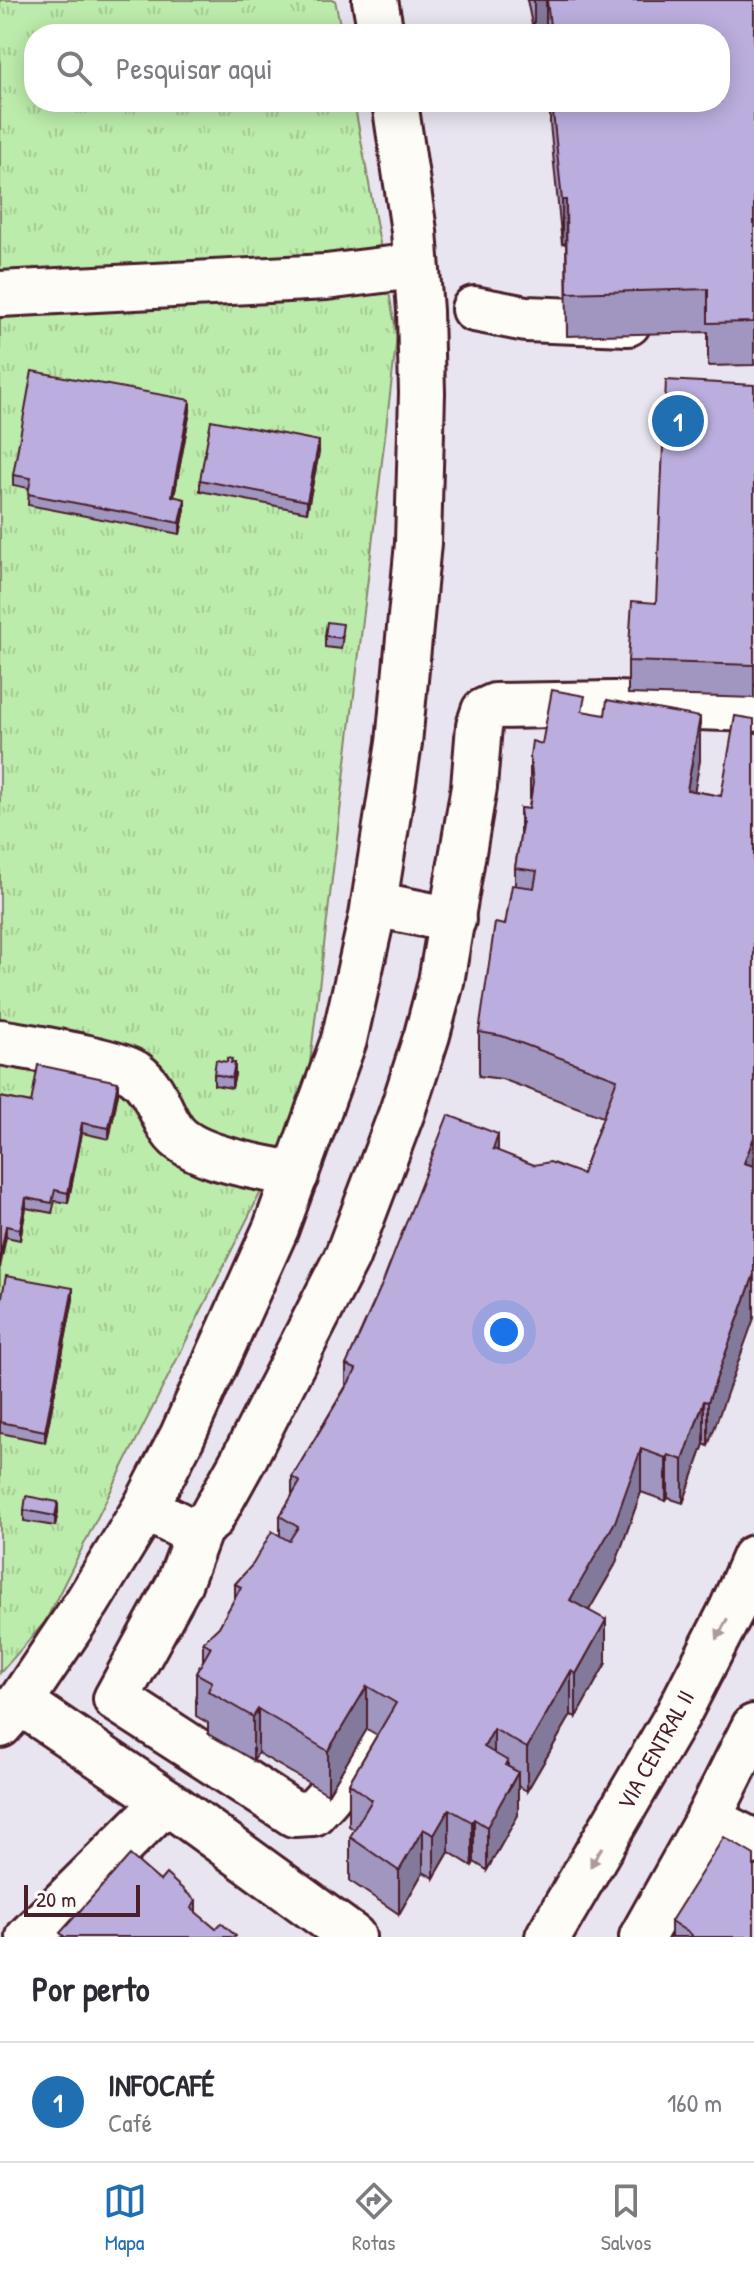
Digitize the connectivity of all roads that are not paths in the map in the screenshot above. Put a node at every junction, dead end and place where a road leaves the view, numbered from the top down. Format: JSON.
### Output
{"nodes":[{"id":1,"x":375,"y":0,"type":"edge"},
{"id":2,"x":379,"y":24,"type":"edge"},
{"id":3,"x":396,"y":112,"type":"edge"},
{"id":4,"x":415,"y":266,"type":"junction"},
{"id":5,"x":0,"y":294,"type":"edge"},
{"id":6,"x":474,"y":309,"type":"dead end"},
{"id":7,"x":663,"y":324,"type":"edge"},
{"id":8,"x":678,"y":707,"type":"junction"},
{"id":9,"x":754,"y":709,"type":"edge"},
{"id":10,"x":671,"y":753,"type":"edge"},
{"id":11,"x":374,"y":904,"type":"junction"},
{"id":12,"x":453,"y":920,"type":"junction"},
{"id":13,"x":0,"y":1042,"type":"edge"},
{"id":14,"x":296,"y":1175,"type":"junction"},
{"id":15,"x":145,"y":1508,"type":"junction"},
{"id":16,"x":200,"y":1528,"type":"junction"},
{"id":17,"x":754,"y":1558,"type":"edge"},
{"id":18,"x":384,"y":1690,"type":"edge"},
{"id":19,"x":10,"y":1714,"type":"edge"},
{"id":20,"x":754,"y":1727,"type":"edge"},
{"id":21,"x":166,"y":1801,"type":"junction"},
{"id":22,"x":708,"y":1819,"type":"junction"},
{"id":23,"x":754,"y":1842,"type":"edge"},
{"id":24,"x":29,"y":1937,"type":"edge"},
{"id":25,"x":353,"y":1937,"type":"edge"},
{"id":26,"x":548,"y":1937,"type":"edge"},
{"id":27,"x":642,"y":1937,"type":"edge"}],
"edges":[{"from":1,"to":2,"type":"street"},
{"from":3,"to":4,"type":"street"},
{"from":4,"to":5,"type":"street"},
{"from":4,"to":11,"type":"street"},
{"from":6,"to":7,"type":"street"},
{"from":8,"to":9,"type":"street"},
{"from":8,"to":10,"type":"street"},
{"from":8,"to":12,"type":"street"},
{"from":11,"to":12,"type":"street"},
{"from":11,"to":14,"type":"street"},
{"from":12,"to":16,"type":"street"},
{"from":13,"to":14,"type":"street"},
{"from":14,"to":15,"type":"street"},
{"from":15,"to":16,"type":"street"},
{"from":15,"to":19,"type":"street"},
{"from":16,"to":18,"type":"street"},
{"from":17,"to":26,"type":"street","name":"VIA CENTRAL II","one_way":true},
{"from":19,"to":21,"type":"street"},
{"from":20,"to":22,"type":"street"},
{"from":21,"to":24,"type":"street"},
{"from":21,"to":25,"type":"street"},
{"from":22,"to":23,"type":"street"},
{"from":22,"to":27,"type":"street"}]}
